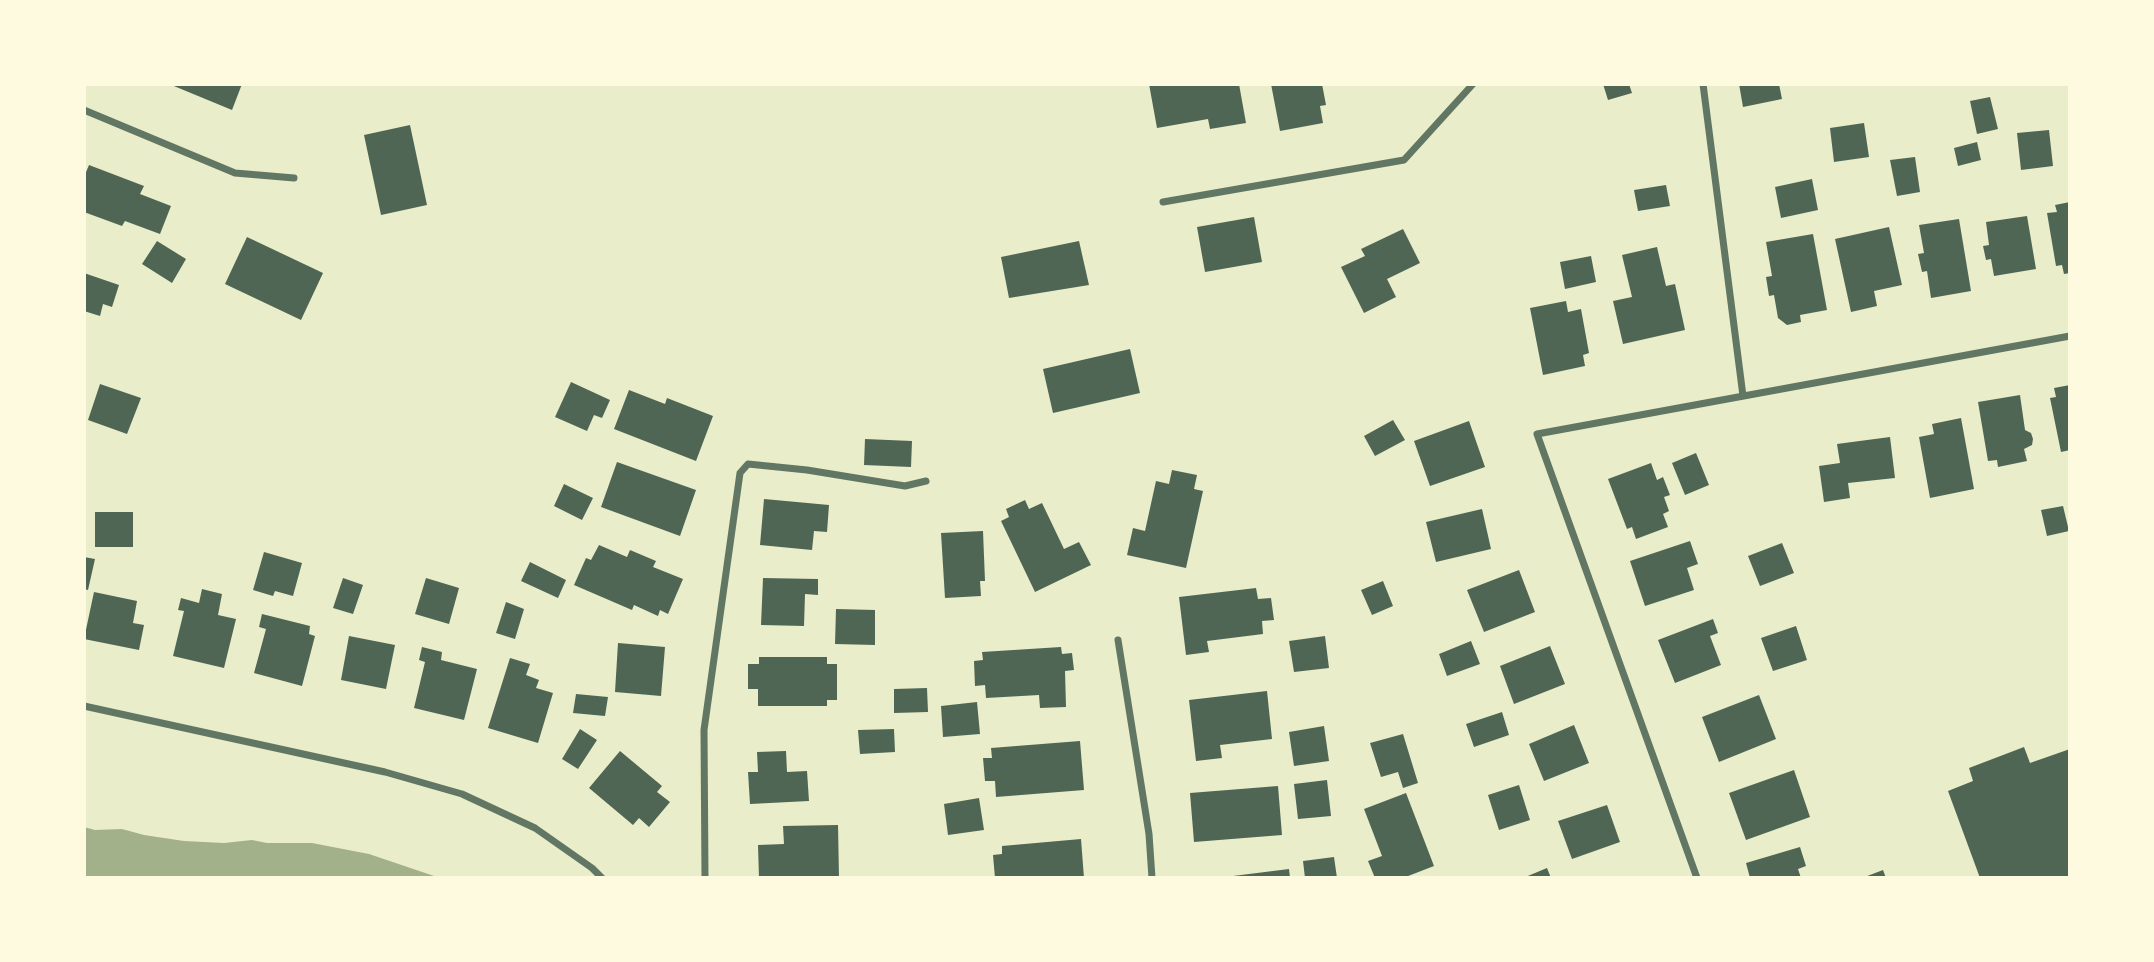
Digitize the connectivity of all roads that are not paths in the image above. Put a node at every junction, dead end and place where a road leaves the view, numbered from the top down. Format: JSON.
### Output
{"nodes":[{"id":1,"x":1473,"y":84,"type":"edge"},
{"id":2,"x":1703,"y":84,"type":"edge"},
{"id":3,"x":84,"y":110,"type":"edge"},
{"id":4,"x":294,"y":178,"type":"dead end"},
{"id":5,"x":1163,"y":202,"type":"dead end"},
{"id":6,"x":2070,"y":336,"type":"edge"},
{"id":7,"x":1743,"y":396,"type":"junction"},
{"id":8,"x":926,"y":481,"type":"dead end"},
{"id":9,"x":1118,"y":640,"type":"dead end"},
{"id":10,"x":84,"y":706,"type":"edge"},
{"id":11,"x":602,"y":878,"type":"edge"},
{"id":12,"x":705,"y":878,"type":"edge"},
{"id":13,"x":1152,"y":878,"type":"edge"},
{"id":14,"x":1697,"y":878,"type":"edge"}],
"edges":[{"from":1,"to":5,"type":"street"},
{"from":2,"to":7,"type":"street"},
{"from":3,"to":4,"type":"street"},
{"from":6,"to":7,"type":"street"},
{"from":7,"to":14,"type":"street"},
{"from":8,"to":12,"type":"street"},
{"from":9,"to":13,"type":"street"},
{"from":10,"to":11,"type":"street"}]}
